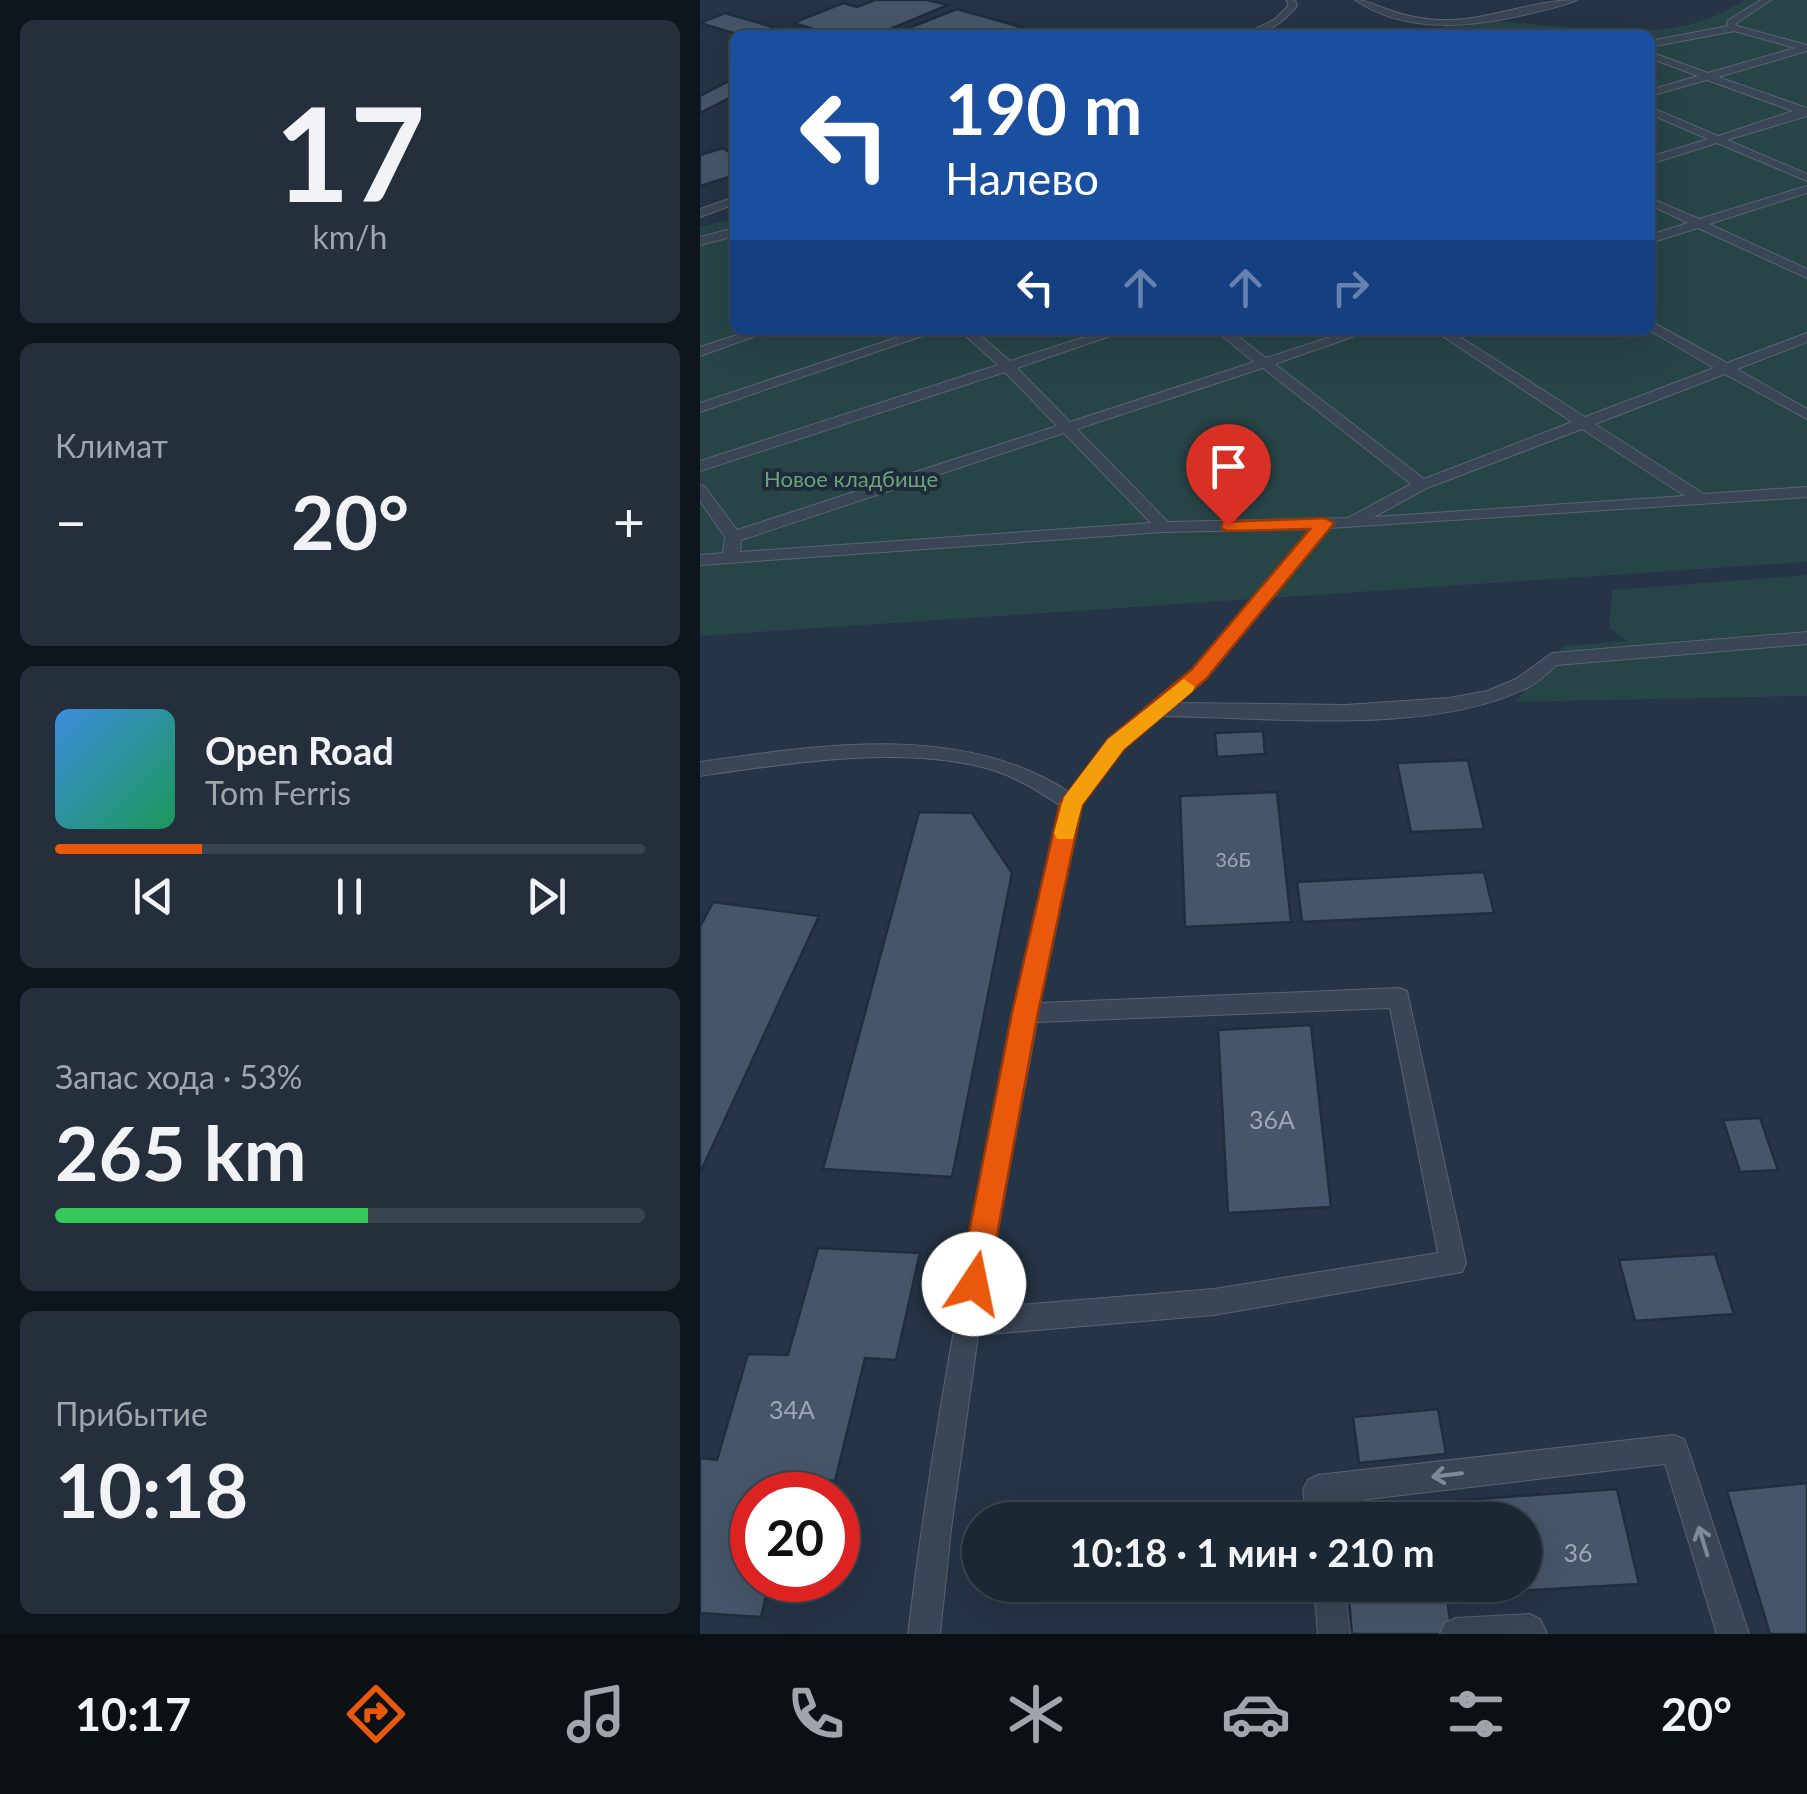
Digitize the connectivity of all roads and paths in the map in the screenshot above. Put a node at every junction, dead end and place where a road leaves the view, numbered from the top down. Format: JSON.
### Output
{"nodes":[{"id":1,"x":1291,"y":0,"type":"edge"},
{"id":2,"x":1359,"y":0,"type":"edge"},
{"id":3,"x":1572,"y":0,"type":"edge"},
{"id":4,"x":1768,"y":0,"type":"edge"},
{"id":5,"x":1386,"y":14,"type":"junction"},
{"id":6,"x":1734,"y":28,"type":"junction"},
{"id":7,"x":1259,"y":30,"type":"edge"},
{"id":8,"x":1392,"y":30,"type":"dead end"},
{"id":9,"x":1427,"y":30,"type":"edge"},
{"id":10,"x":1467,"y":30,"type":"edge"},
{"id":11,"x":1655,"y":43,"type":"edge"},
{"id":12,"x":1806,"y":49,"type":"edge"},
{"id":13,"x":1655,"y":57,"type":"edge"},
{"id":14,"x":1711,"y":79,"type":"junction"},
{"id":15,"x":1655,"y":92,"type":"edge"},
{"id":16,"x":1655,"y":112,"type":"edge"},
{"id":17,"x":1806,"y":112,"type":"edge"},
{"id":18,"x":1717,"y":139,"type":"junction"},
{"id":19,"x":1655,"y":159,"type":"edge"},
{"id":20,"x":1807,"y":178,"type":"edge"},
{"id":21,"x":1807,"y":189,"type":"edge"},
{"id":22,"x":730,"y":202,"type":"edge"},
{"id":23,"x":1655,"y":203,"type":"edge"},
{"id":24,"x":700,"y":213,"type":"edge"},
{"id":25,"x":1698,"y":223,"type":"junction"},
{"id":26,"x":730,"y":233,"type":"edge"},
{"id":27,"x":1655,"y":237,"type":"edge"},
{"id":28,"x":700,"y":241,"type":"edge"},
{"id":29,"x":1807,"y":274,"type":"edge"},
{"id":30,"x":1655,"y":328,"type":"edge"},
{"id":31,"x":750,"y":335,"type":"edge"},
{"id":32,"x":918,"y":335,"type":"edge"},
{"id":33,"x":972,"y":335,"type":"edge"},
{"id":34,"x":1106,"y":335,"type":"edge"},
{"id":35,"x":1228,"y":335,"type":"edge"},
{"id":36,"x":1348,"y":335,"type":"edge"},
{"id":37,"x":1448,"y":335,"type":"edge"},
{"id":38,"x":1807,"y":338,"type":"edge"},
{"id":39,"x":700,"y":352,"type":"edge"},
{"id":40,"x":1262,"y":362,"type":"junction"},
{"id":41,"x":1008,"y":368,"type":"junction"},
{"id":42,"x":1728,"y":369,"type":"junction"},
{"id":43,"x":700,"y":408,"type":"edge"},
{"id":44,"x":1807,"y":415,"type":"edge"},
{"id":45,"x":1582,"y":422,"type":"junction"},
{"id":46,"x":1066,"y":428,"type":"junction"},
{"id":47,"x":700,"y":466,"type":"edge"},
{"id":48,"x":1422,"y":485,"type":"junction"},
{"id":49,"x":700,"y":490,"type":"edge"},
{"id":50,"x":1807,"y":492,"type":"edge"},
{"id":51,"x":1700,"y":499,"type":"junction"},
{"id":52,"x":1325,"y":523,"type":"junction"},
{"id":53,"x":1349,"y":523,"type":"junction"},
{"id":54,"x":1164,"y":527,"type":"junction"},
{"id":55,"x":734,"y":537,"type":"junction"},
{"id":56,"x":730,"y":558,"type":"junction"},
{"id":57,"x":700,"y":560,"type":"edge"},
{"id":58,"x":1807,"y":638,"type":"edge"},
{"id":59,"x":1158,"y":709,"type":"junction"},
{"id":60,"x":700,"y":769,"type":"edge"},
{"id":61,"x":1072,"y":803,"type":"junction"},
{"id":62,"x":1025,"y":1013,"type":"junction"},
{"id":63,"x":966,"y":1323,"type":"junction"},
{"id":64,"x":1320,"y":1502,"type":"edge"},
{"id":65,"x":1331,"y":1602,"type":"edge"},
{"id":66,"x":924,"y":1634,"type":"edge"},
{"id":67,"x":1334,"y":1634,"type":"edge"},
{"id":68,"x":1456,"y":1634,"type":"edge"},
{"id":69,"x":1530,"y":1634,"type":"edge"},
{"id":70,"x":1732,"y":1634,"type":"edge"}],
"edges":[{"from":1,"to":7,"type":"lane"},
{"from":2,"to":5,"type":"lane"},
{"from":3,"to":9,"type":"lane"},
{"from":4,"to":6,"type":"lane"},
{"from":5,"to":8,"type":"lane"},
{"from":5,"to":9,"type":"lane"},
{"from":6,"to":11,"type":"lane"},
{"from":6,"to":12,"type":"lane"},
{"from":9,"to":10,"type":"lane"},
{"from":12,"to":14,"type":"lane"},
{"from":13,"to":14,"type":"lane"},
{"from":14,"to":15,"type":"lane"},
{"from":14,"to":17,"type":"lane"},
{"from":16,"to":18,"type":"lane"},
{"from":17,"to":18,"type":"lane"},
{"from":18,"to":19,"type":"lane"},
{"from":18,"to":20,"type":"lane"},
{"from":21,"to":25,"type":"lane"},
{"from":22,"to":24,"type":"lane"},
{"from":23,"to":25,"type":"lane"},
{"from":25,"to":27,"type":"lane"},
{"from":25,"to":29,"type":"lane"},
{"from":26,"to":28,"type":"lane"},
{"from":30,"to":42,"type":"lane"},
{"from":31,"to":39,"type":"lane"},
{"from":32,"to":43,"type":"lane"},
{"from":33,"to":41,"type":"lane"},
{"from":34,"to":41,"type":"lane"},
{"from":35,"to":40,"type":"lane"},
{"from":36,"to":40,"type":"lane"},
{"from":37,"to":45,"type":"lane"},
{"from":38,"to":42,"type":"lane"},
{"from":40,"to":46,"type":"lane"},
{"from":40,"to":48,"type":"lane"},
{"from":41,"to":46,"type":"lane"},
{"from":41,"to":47,"type":"lane"},
{"from":42,"to":44,"type":"lane"},
{"from":42,"to":45,"type":"lane"},
{"from":45,"to":48,"type":"lane"},
{"from":45,"to":51,"type":"lane"},
{"from":46,"to":54,"type":"lane"},
{"from":46,"to":55,"type":"lane"},
{"from":48,"to":53,"type":"lane"},
{"from":49,"to":55,"type":"lane"},
{"from":50,"to":51,"type":"lane"},
{"from":51,"to":53,"type":"lane"},
{"from":52,"to":53,"type":"lane"},
{"from":52,"to":54,"type":"lane"},
{"from":52,"to":59,"type":"lane"},
{"from":54,"to":56,"type":"lane"},
{"from":55,"to":56,"type":"lane"},
{"from":56,"to":57,"type":"lane"},
{"from":58,"to":59,"type":"lane"},
{"from":59,"to":61,"type":"lane"},
{"from":60,"to":61,"type":"lane"},
{"from":61,"to":62,"type":"lane"},
{"from":62,"to":63,"type":"lane"},
{"from":62,"to":63,"type":"lane"},
{"from":63,"to":66,"type":"lane"},
{"from":70,"to":64,"type":"lane","one_way":true},
{"from":65,"to":67,"type":"lane"},
{"from":68,"to":69,"type":"lane"}]}
